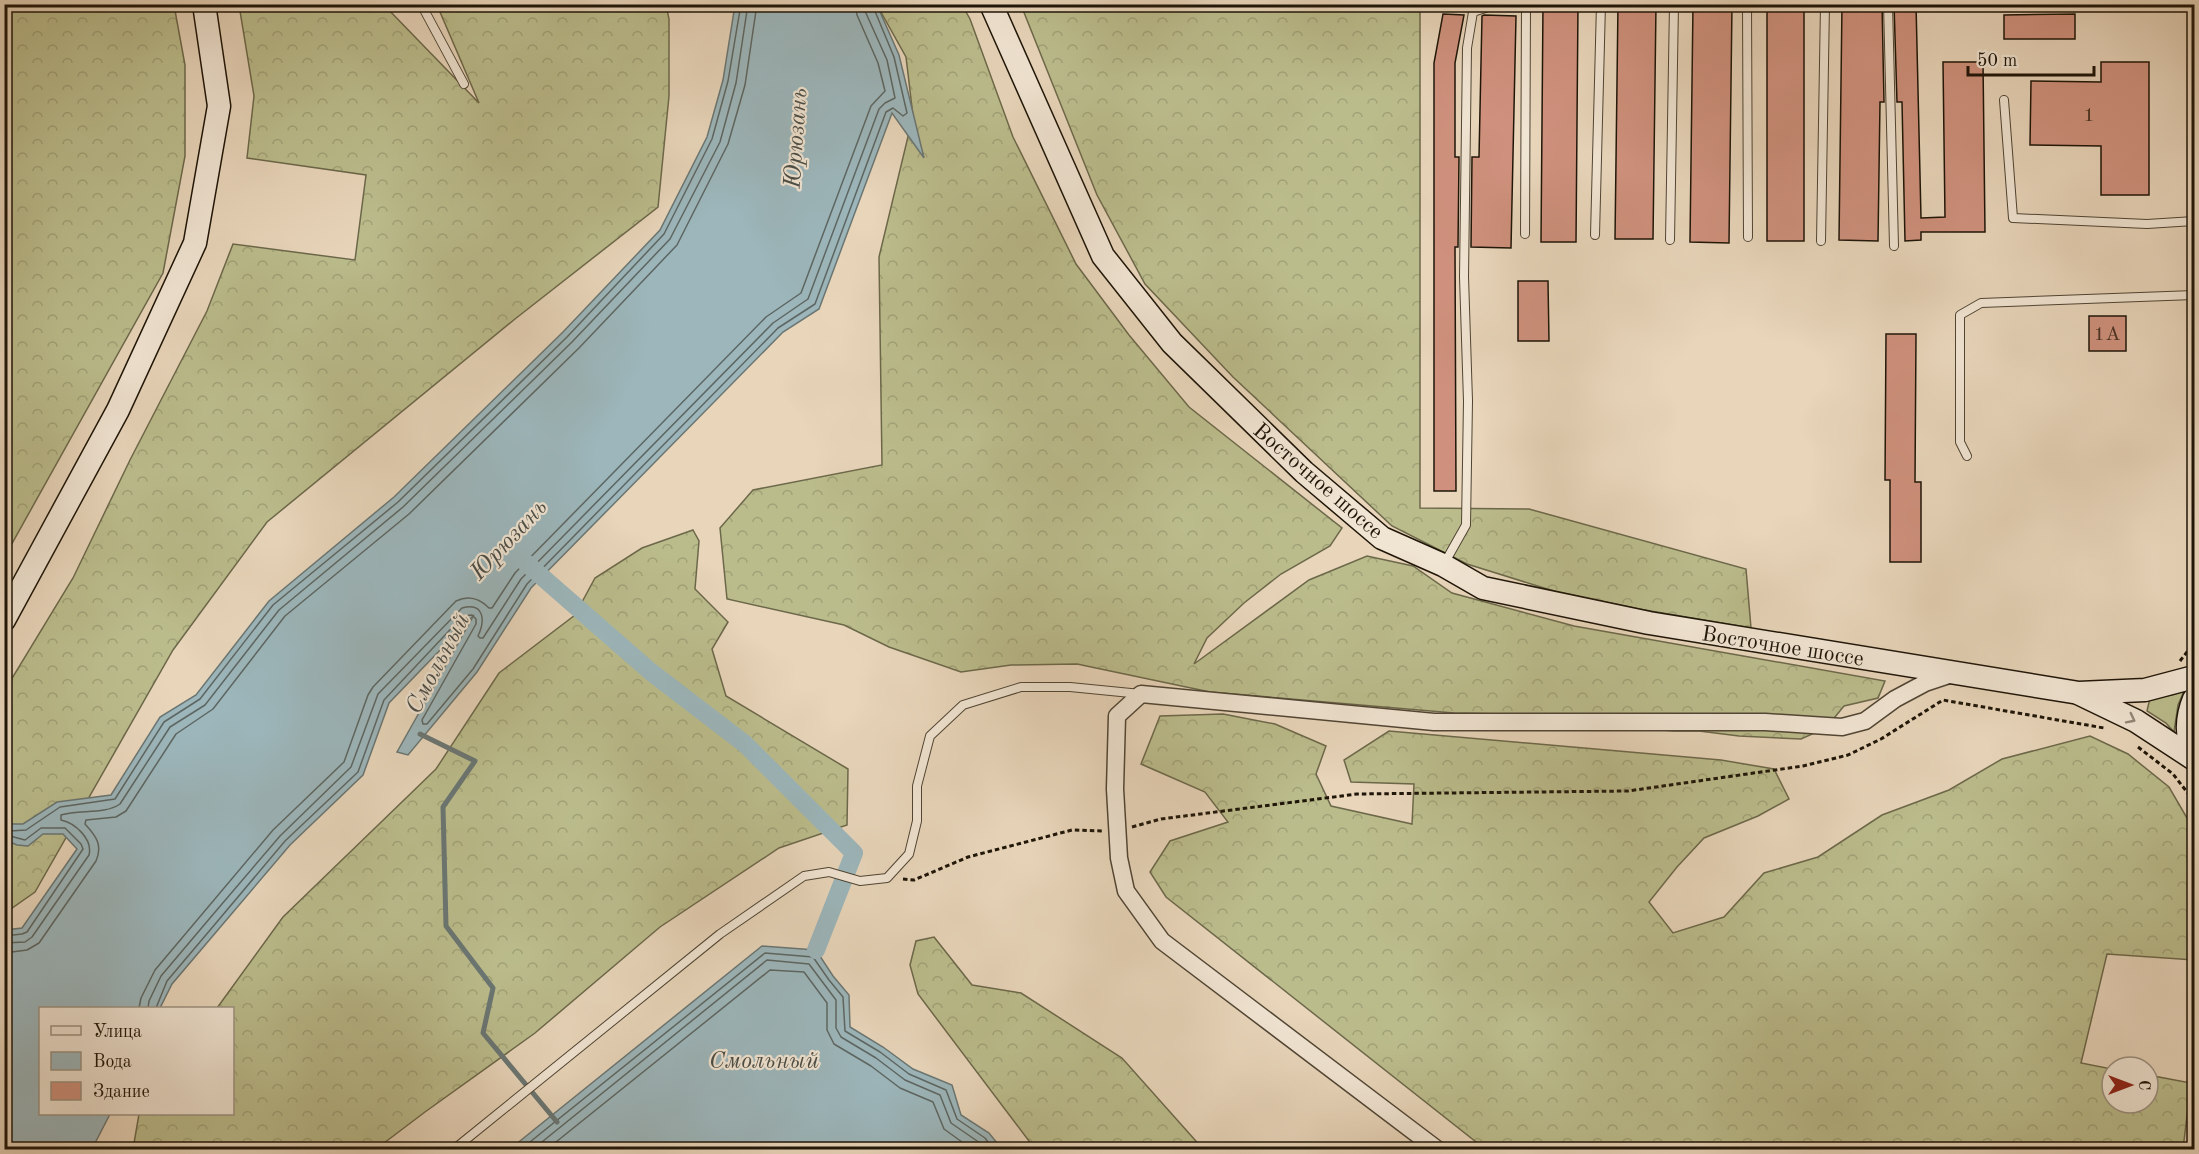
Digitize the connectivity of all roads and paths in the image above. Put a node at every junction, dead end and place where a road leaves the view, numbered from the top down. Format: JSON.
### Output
{"nodes":[{"id":1,"x":204,"y":4,"type":"edge"},
{"id":2,"x":421,"y":4,"type":"edge"},
{"id":3,"x":991,"y":4,"type":"edge"},
{"id":4,"x":1498,"y":4,"type":"edge"},
{"id":5,"x":1526,"y":4,"type":"edge"},
{"id":6,"x":1601,"y":4,"type":"edge"},
{"id":7,"x":1674,"y":4,"type":"edge"},
{"id":8,"x":1747,"y":4,"type":"edge"},
{"id":9,"x":1825,"y":4,"type":"edge"},
{"id":10,"x":1888,"y":4,"type":"edge"},
{"id":11,"x":464,"y":84,"type":"dead end"},
{"id":12,"x":2004,"y":100,"type":"dead end"},
{"id":13,"x":2194,"y":221,"type":"edge"},
{"id":14,"x":1525,"y":234,"type":"dead end"},
{"id":15,"x":1595,"y":235,"type":"dead end"},
{"id":16,"x":1748,"y":237,"type":"dead end"},
{"id":17,"x":1670,"y":240,"type":"dead end"},
{"id":18,"x":1821,"y":241,"type":"dead end"},
{"id":19,"x":1894,"y":246,"type":"dead end"},
{"id":20,"x":2194,"y":295,"type":"edge"},
{"id":21,"x":1966,"y":456,"type":"dead end"},
{"id":22,"x":1443,"y":566,"type":"junction"},
{"id":23,"x":4,"y":620,"type":"edge"},
{"id":24,"x":2194,"y":643,"type":"edge"},
{"id":25,"x":2170,"y":664,"type":"dead end"},
{"id":26,"x":1956,"y":673,"type":"junction"},
{"id":27,"x":2194,"y":677,"type":"edge"},
{"id":28,"x":2079,"y":693,"type":"junction"},
{"id":29,"x":1141,"y":694,"type":"junction"},
{"id":30,"x":2194,"y":699,"type":"edge"},
{"id":31,"x":2136,"y":721,"type":"junction"},
{"id":32,"x":2111,"y":731,"type":"dead end"},
{"id":33,"x":2194,"y":753,"type":"edge"},
{"id":34,"x":2194,"y":759,"type":"edge"},
{"id":35,"x":2194,"y":801,"type":"edge"},
{"id":36,"x":1116,"y":831,"type":"junction"},
{"id":37,"x":887,"y":878,"type":"junction"},
{"id":38,"x":453,"y":1149,"type":"edge"},
{"id":39,"x":1438,"y":1149,"type":"edge"}],
"edges":[{"from":1,"to":23,"type":"main road"},
{"from":2,"to":11,"type":"lane"},
{"from":3,"to":22,"type":"main road","name":"Восточное шоссе"},
{"from":4,"to":22,"type":"lane"},
{"from":5,"to":14,"type":"lane"},
{"from":6,"to":15,"type":"lane"},
{"from":7,"to":17,"type":"lane"},
{"from":8,"to":16,"type":"lane"},
{"from":9,"to":18,"type":"lane"},
{"from":10,"to":19,"type":"lane"},
{"from":12,"to":13,"type":"lane"},
{"from":20,"to":21,"type":"lane"},
{"from":22,"to":26,"type":"main road","name":"Восточное шоссе"},
{"from":24,"to":25,"type":"path"},
{"from":26,"to":28,"type":"main road","name":"Восточное шоссе"},
{"from":26,"to":29,"type":"street"},
{"from":27,"to":28,"type":"main road","name":"Восточное шоссе"},
{"from":28,"to":31,"type":"main road","name":"Восточное шоссе","one_way":true},
{"from":29,"to":36,"type":"street"},
{"from":29,"to":37,"type":"lane"},
{"from":30,"to":33,"type":"main road"},
{"from":31,"to":34,"type":"main road","name":"Восточное шоссе"},
{"from":31,"to":35,"type":"path"},
{"from":32,"to":36,"type":"path"},
{"from":36,"to":37,"type":"path"},
{"from":36,"to":39,"type":"street"},
{"from":37,"to":38,"type":"lane"}]}
